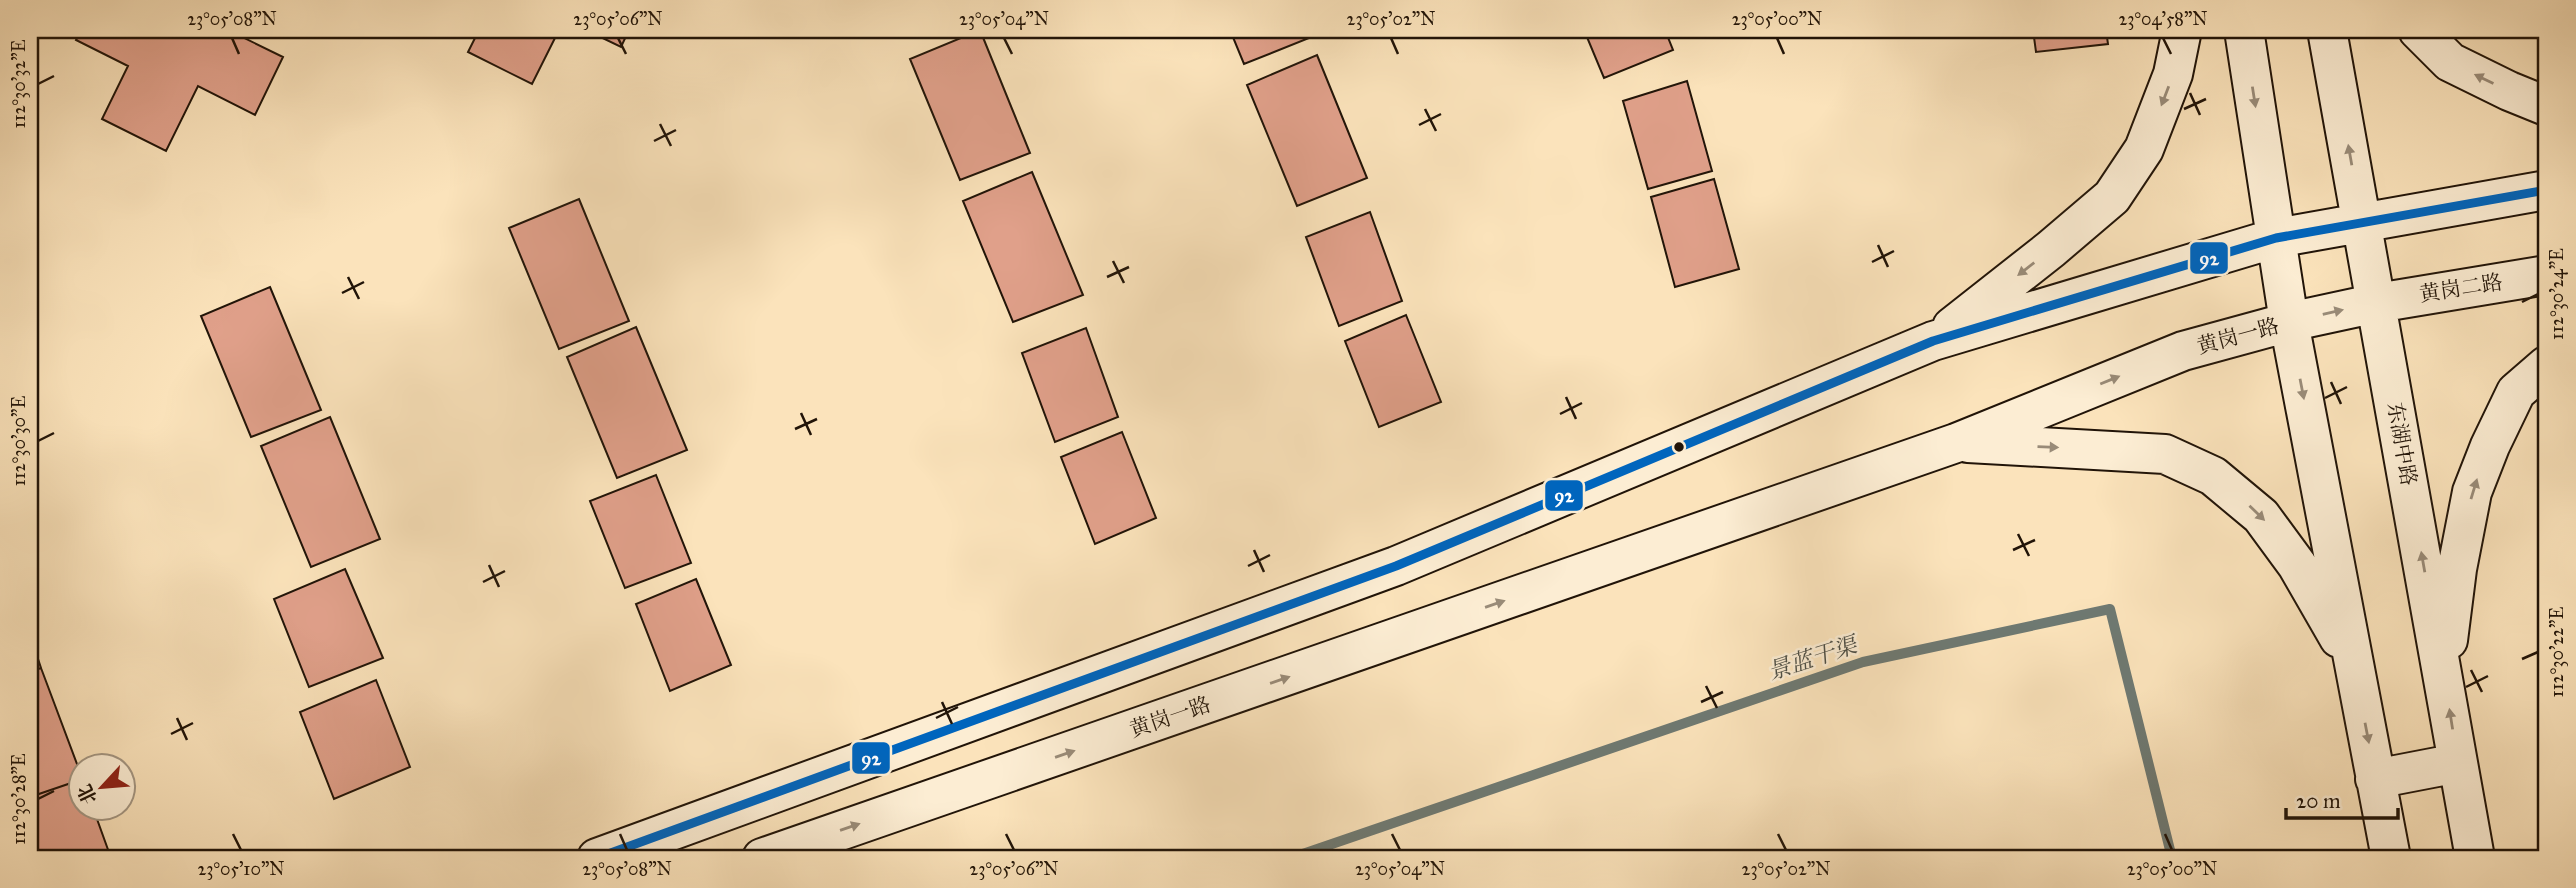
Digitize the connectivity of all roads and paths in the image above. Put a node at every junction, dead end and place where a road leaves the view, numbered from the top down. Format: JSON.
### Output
{"nodes":[{"id":1,"x":2182,"y":30,"type":"edge"},
{"id":2,"x":2244,"y":30,"type":"edge"},
{"id":3,"x":2328,"y":30,"type":"edge"},
{"id":4,"x":2418,"y":30,"type":"edge"},
{"id":5,"x":2546,"y":106,"type":"edge"},
{"id":6,"x":2546,"y":190,"type":"edge"},
{"id":7,"x":2362,"y":222,"type":"junction"},
{"id":8,"x":2276,"y":238,"type":"junction"},
{"id":9,"x":2546,"y":275,"type":"edge"},
{"id":10,"x":2376,"y":303,"type":"junction"},
{"id":11,"x":2289,"y":322,"type":"junction"},
{"id":12,"x":1933,"y":341,"type":"junction"},
{"id":13,"x":2546,"y":366,"type":"edge"},
{"id":14,"x":1956,"y":443,"type":"junction"},
{"id":15,"x":2354,"y":666,"type":"junction"},
{"id":16,"x":2444,"y":677,"type":"junction"},
{"id":17,"x":2458,"y":763,"type":"junction"},
{"id":18,"x":2375,"y":779,"type":"junction"},
{"id":19,"x":597,"y":858,"type":"edge"},
{"id":20,"x":762,"y":858,"type":"edge"},
{"id":21,"x":2391,"y":858,"type":"edge"},
{"id":22,"x":2476,"y":858,"type":"edge"}],
"edges":[{"from":1,"to":12,"type":"main road","one_way":true},
{"from":2,"to":8,"type":"main road","one_way":true},
{"from":7,"to":3,"type":"main road","name":"东湖中路","one_way":true},
{"from":5,"to":4,"type":"main road","one_way":true},
{"from":6,"to":7,"type":"main road"},
{"from":7,"to":8,"type":"main road"},
{"from":7,"to":10,"type":"main road","name":"东湖中路"},
{"from":8,"to":11,"type":"main road"},
{"from":8,"to":12,"type":"main road"},
{"from":9,"to":10,"type":"main road","name":"黄岗二路"},
{"from":11,"to":10,"type":"main road","name":"黄岗二路","one_way":true},
{"from":16,"to":10,"type":"main road","name":"东湖中路","one_way":true},
{"from":14,"to":11,"type":"main road","name":"黄岗一路","one_way":true},
{"from":11,"to":15,"type":"main road","one_way":true},
{"from":12,"to":19,"type":"main road"},
{"from":16,"to":13,"type":"main road","one_way":true},
{"from":14,"to":15,"type":"main road","one_way":true},
{"from":20,"to":14,"type":"main road","name":"黄岗一路","one_way":true},
{"from":15,"to":18,"type":"main road","one_way":true},
{"from":17,"to":16,"type":"main road","name":"东湖中路","one_way":true},
{"from":17,"to":18,"type":"main road"},
{"from":17,"to":22,"type":"main road","name":"东湖中路"},
{"from":18,"to":21,"type":"main road"}]}
